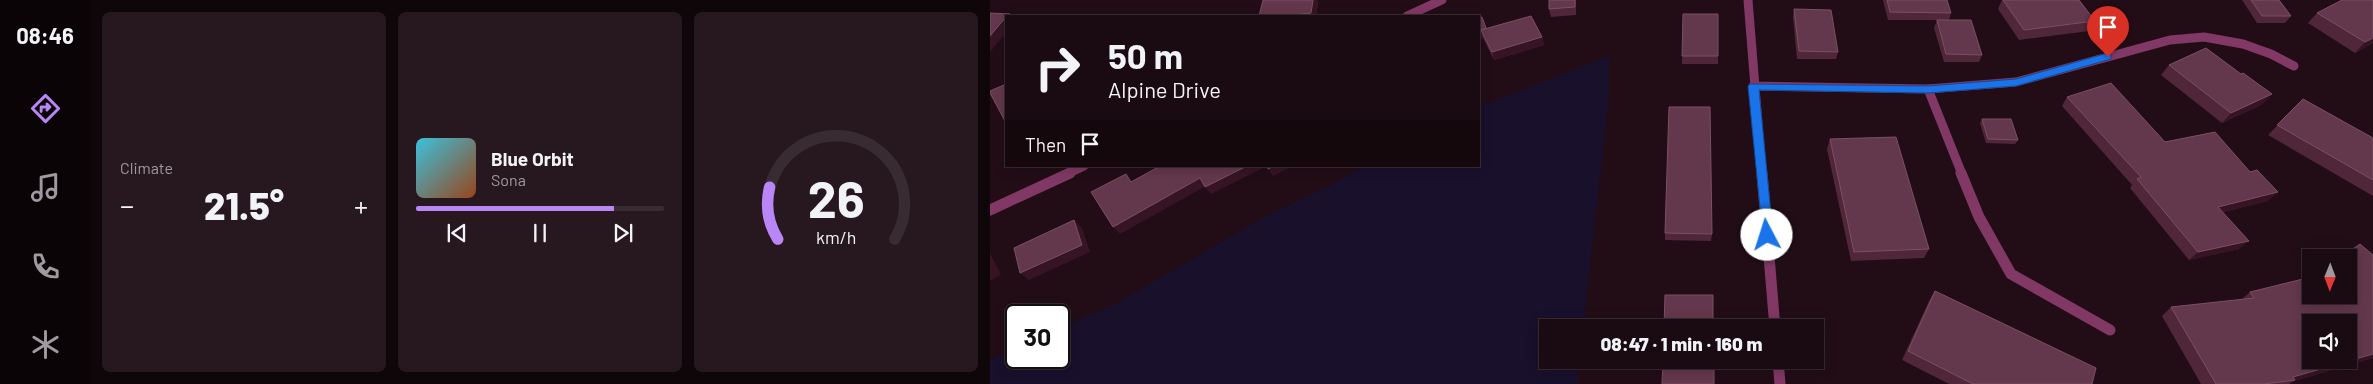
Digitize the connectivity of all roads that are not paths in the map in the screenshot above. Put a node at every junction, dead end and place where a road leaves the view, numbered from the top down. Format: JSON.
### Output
{"nodes":[{"id":1,"x":1442,"y":0,"type":"edge"},
{"id":2,"x":1748,"y":0,"type":"edge"},
{"id":3,"x":1409,"y":15,"type":"edge"},
{"id":4,"x":2294,"y":66,"type":"dead end"},
{"id":5,"x":1754,"y":86,"type":"junction"},
{"id":6,"x":1928,"y":89,"type":"junction"},
{"id":7,"x":1082,"y":167,"type":"edge"},
{"id":8,"x":990,"y":210,"type":"edge"},
{"id":9,"x":1774,"y":319,"type":"edge"},
{"id":10,"x":2110,"y":330,"type":"dead end"},
{"id":11,"x":1779,"y":369,"type":"edge"},
{"id":12,"x":1780,"y":384,"type":"edge"}],
"edges":[{"from":1,"to":3,"type":"street"},
{"from":2,"to":5,"type":"street"},
{"from":4,"to":6,"type":"street"},
{"from":5,"to":6,"type":"street"},
{"from":5,"to":9,"type":"street"},
{"from":6,"to":10,"type":"street"},
{"from":7,"to":8,"type":"street"},
{"from":11,"to":12,"type":"street"}]}
